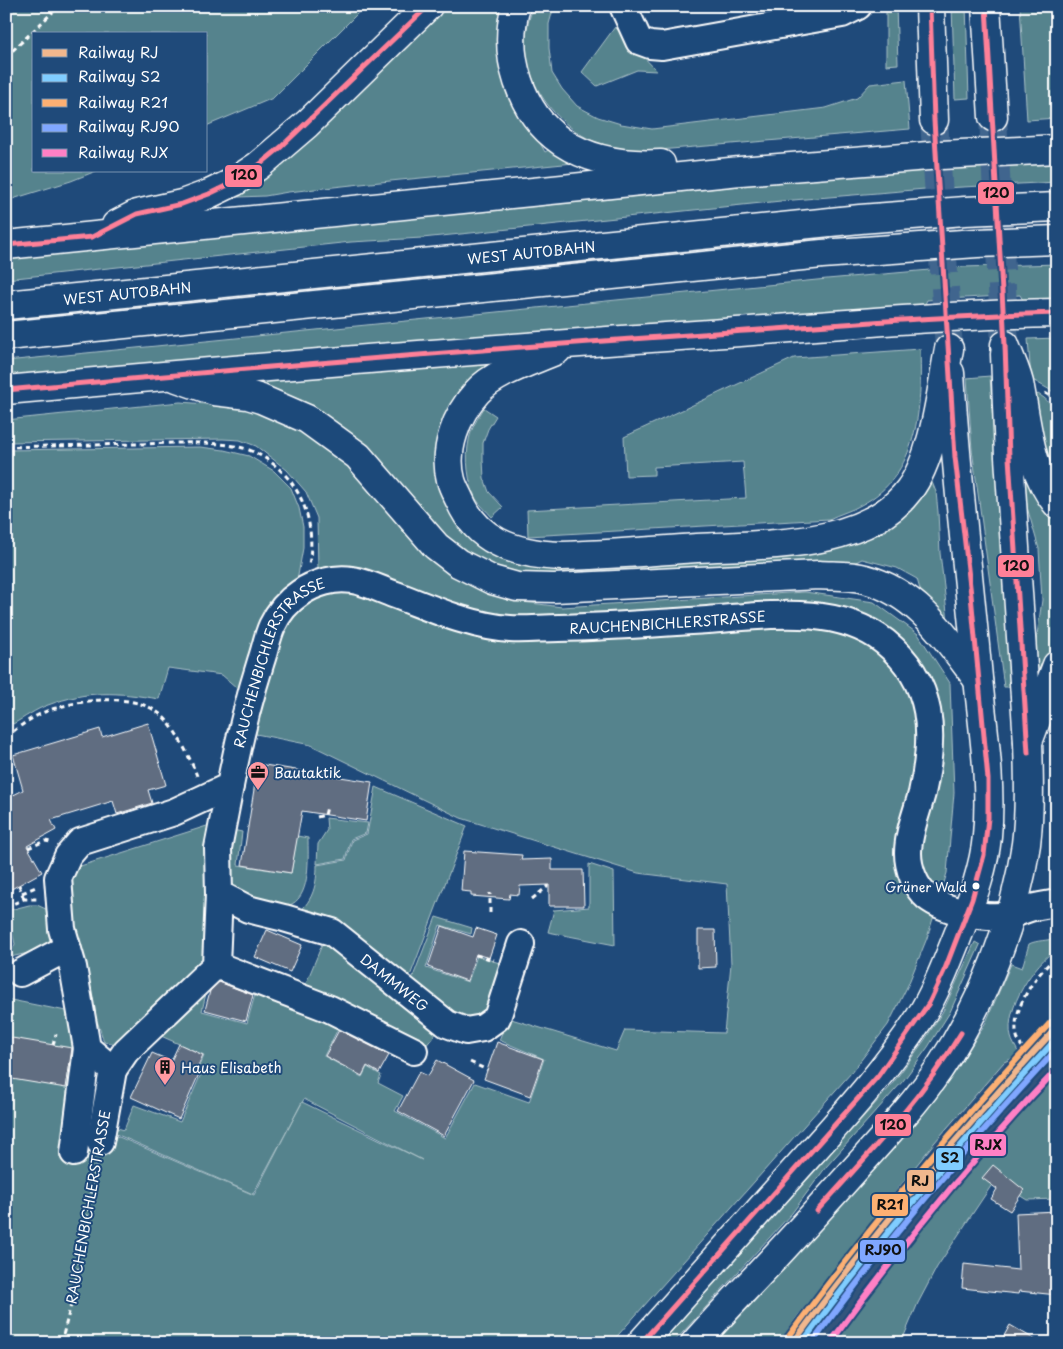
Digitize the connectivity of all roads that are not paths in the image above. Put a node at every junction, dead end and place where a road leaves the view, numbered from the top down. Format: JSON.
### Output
{"nodes":[{"id":1,"x":428,"y":6,"type":"edge"},
{"id":2,"x":516,"y":6,"type":"edge"},
{"id":3,"x":623,"y":6,"type":"edge"},
{"id":4,"x":858,"y":6,"type":"edge"},
{"id":5,"x":930,"y":6,"type":"edge"},
{"id":6,"x":986,"y":6,"type":"edge"},
{"id":7,"x":993,"y":117,"type":"tunnel mouth"},
{"id":8,"x":934,"y":120,"type":"tunnel mouth"},
{"id":9,"x":1057,"y":149,"type":"edge"},
{"id":10,"x":740,"y":171,"type":"junction"},
{"id":11,"x":1057,"y":206,"type":"edge"},
{"id":12,"x":92,"y":237,"type":"junction"},
{"id":13,"x":1057,"y":240,"type":"edge"},
{"id":14,"x":6,"y":245,"type":"edge"},
{"id":15,"x":6,"y":304,"type":"edge"},
{"id":16,"x":1057,"y":313,"type":"edge"},
{"id":17,"x":6,"y":336,"type":"edge"},
{"id":18,"x":574,"y":342,"type":"junction"},
{"id":19,"x":169,"y":375,"type":"junction"},
{"id":20,"x":6,"y":390,"type":"edge"},
{"id":21,"x":1057,"y":504,"type":"edge"},
{"id":22,"x":1057,"y":665,"type":"edge"},
{"id":23,"x":978,"y":680,"type":"junction"},
{"id":24,"x":1028,"y":742,"type":"junction"},
{"id":25,"x":230,"y":786,"type":"junction"},
{"id":26,"x":219,"y":894,"type":"junction"},
{"id":27,"x":1057,"y":903,"type":"edge"},
{"id":28,"x":967,"y":913,"type":"junction"},
{"id":29,"x":1011,"y":915,"type":"junction"},
{"id":30,"x":521,"y":944,"type":"dead end"},
{"id":31,"x":67,"y":948,"type":"junction"},
{"id":32,"x":216,"y":965,"type":"junction"},
{"id":33,"x":20,"y":973,"type":"dead end"},
{"id":34,"x":87,"y":1048,"type":"junction"},
{"id":35,"x":414,"y":1051,"type":"dead end"},
{"id":36,"x":113,"y":1070,"type":"junction"},
{"id":37,"x":100,"y":1142,"type":"road end"},
{"id":38,"x":74,"y":1152,"type":"dead end"},
{"id":39,"x":641,"y":1343,"type":"edge"},
{"id":40,"x":695,"y":1343,"type":"edge"}],
"edges":[{"from":1,"to":12,"type":"main road"},
{"from":2,"to":10,"type":"main road"},
{"from":3,"to":4,"type":"street"},
{"from":5,"to":8,"type":"main road"},
{"from":6,"to":7,"type":"main road"},
{"from":9,"to":10,"type":"main road"},
{"from":10,"to":12,"type":"main road"},
{"from":11,"to":15,"type":"main road","name":"WEST AUTOBAHN"},
{"from":12,"to":14,"type":"main road"},
{"from":13,"to":17,"type":"main road"},
{"from":16,"to":18,"type":"main road"},
{"from":18,"to":19,"type":"main road"},
{"from":18,"to":23,"type":"main road"},
{"from":19,"to":20,"type":"main road"},
{"from":19,"to":23,"type":"main road"},
{"from":21,"to":24,"type":"main road"},
{"from":22,"to":24,"type":"main road"},
{"from":23,"to":28,"type":"main road"},
{"from":24,"to":29,"type":"main road"},
{"from":25,"to":26,"type":"street","name":"RAUCHENBICHLERSTRASSE"},
{"from":25,"to":28,"type":"street","name":"RAUCHENBICHLERSTRASSE"},
{"from":25,"to":31,"type":"street"},
{"from":26,"to":30,"type":"street","name":"DAMMWEG"},
{"from":26,"to":32,"type":"street","name":"RAUCHENBICHLERSTRASSE"},
{"from":27,"to":29,"type":"street","name":"RAUCHENBICHLERSTRASSE"},
{"from":28,"to":29,"type":"street","name":"RAUCHENBICHLERSTRASSE"},
{"from":28,"to":39,"type":"main road"},
{"from":29,"to":40,"type":"main road"},
{"from":31,"to":33,"type":"street"},
{"from":31,"to":34,"type":"street"},
{"from":32,"to":35,"type":"street"},
{"from":32,"to":36,"type":"street","name":"RAUCHENBICHLERSTRASSE"},
{"from":34,"to":36,"type":"street"},
{"from":34,"to":38,"type":"street"},
{"from":36,"to":37,"type":"street","name":"RAUCHENBICHLERSTRASSE"}]}
